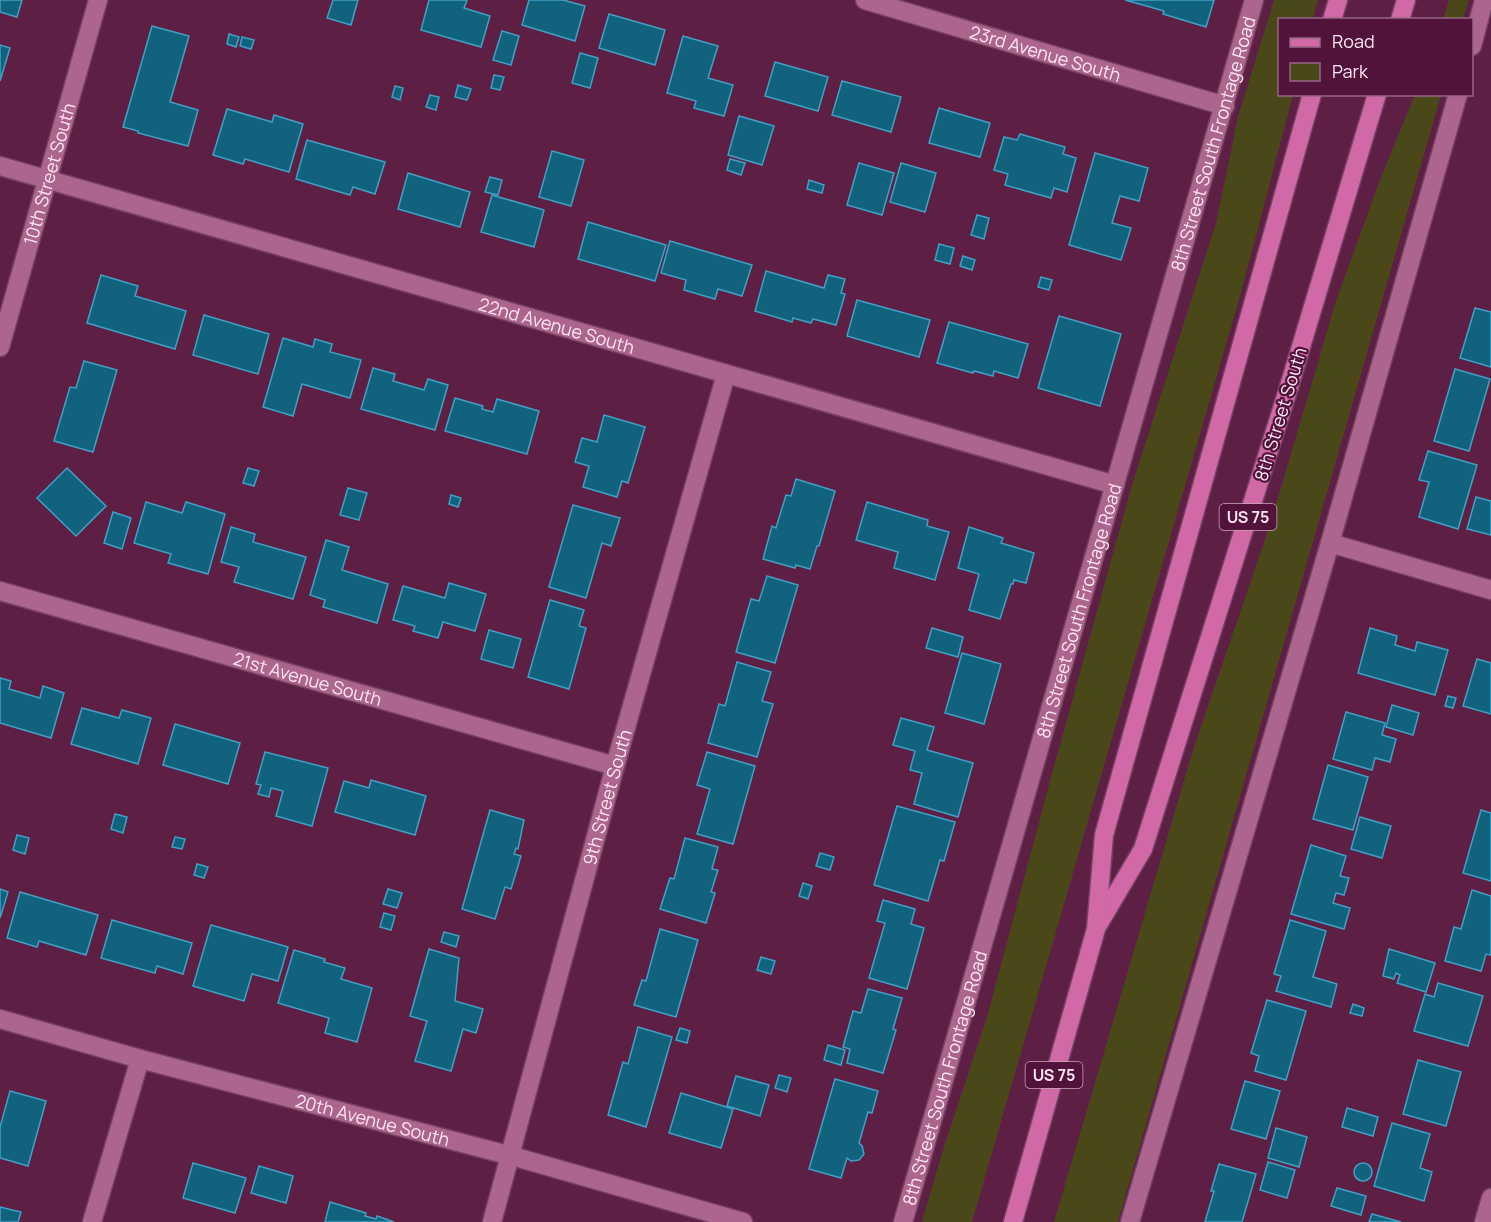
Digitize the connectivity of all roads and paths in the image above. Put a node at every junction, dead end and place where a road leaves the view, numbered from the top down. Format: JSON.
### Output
{"nodes":[{"id":1,"x":98,"y":0,"type":"edge"},
{"id":2,"x":865,"y":0,"type":"edge"},
{"id":3,"x":1254,"y":0,"type":"edge"},
{"id":4,"x":1338,"y":0,"type":"edge"},
{"id":5,"x":1406,"y":0,"type":"edge"},
{"id":6,"x":1484,"y":0,"type":"edge"},
{"id":7,"x":1333,"y":18,"type":"edge"},
{"id":8,"x":1401,"y":18,"type":"edge"},
{"id":9,"x":1473,"y":42,"type":"edge"},
{"id":10,"x":1311,"y":96,"type":"edge"},
{"id":11,"x":1376,"y":96,"type":"edge"},
{"id":12,"x":1457,"y":96,"type":"edge"},
{"id":13,"x":1225,"y":106,"type":"junction"},
{"id":14,"x":0,"y":166,"type":"edge"},
{"id":15,"x":47,"y":179,"type":"junction"},
{"id":16,"x":0,"y":347,"type":"edge"},
{"id":17,"x":726,"y":374,"type":"junction"},
{"id":18,"x":1115,"y":485,"type":"junction"},
{"id":19,"x":1330,"y":543,"type":"junction"},
{"id":20,"x":1491,"y":590,"type":"edge"},
{"id":21,"x":0,"y":591,"type":"edge"},
{"id":22,"x":615,"y":766,"type":"junction"},
{"id":23,"x":1096,"y":929,"type":"junction"},
{"id":24,"x":0,"y":1018,"type":"edge"},
{"id":25,"x":140,"y":1059,"type":"junction"},
{"id":26,"x":512,"y":1156,"type":"junction"},
{"id":27,"x":1491,"y":1198,"type":"edge"},
{"id":28,"x":92,"y":1222,"type":"edge"},
{"id":29,"x":492,"y":1222,"type":"edge"},
{"id":30,"x":743,"y":1222,"type":"edge"},
{"id":31,"x":903,"y":1222,"type":"edge"},
{"id":32,"x":1013,"y":1222,"type":"edge"},
{"id":33,"x":1130,"y":1222,"type":"edge"},
{"id":34,"x":1484,"y":1222,"type":"edge"}],
"edges":[{"from":1,"to":15,"type":"street","name":"10th Street South"},
{"from":2,"to":13,"type":"street","name":"23rd Avenue South"},
{"from":3,"to":13,"type":"street","name":"8th Street South Frontage Road"},
{"from":4,"to":7,"type":"main road"},
{"from":5,"to":8,"type":"main road"},
{"from":6,"to":9,"type":"street"},
{"from":10,"to":23,"type":"main road","name":"8th Street South","number":"US 75"},
{"from":11,"to":23,"type":"main road","name":"8th Street South","number":"US 75"},
{"from":12,"to":19,"type":"street"},
{"from":13,"to":18,"type":"street","name":"8th Street South Frontage Road"},
{"from":14,"to":15,"type":"street","name":"22nd Avenue South"},
{"from":15,"to":16,"type":"street","name":"10th Street South"},
{"from":15,"to":17,"type":"street","name":"22nd Avenue South"},
{"from":17,"to":18,"type":"street","name":"22nd Avenue South"},
{"from":17,"to":22,"type":"street","name":"9th Street South"},
{"from":18,"to":31,"type":"street","name":"8th Street South Frontage Road"},
{"from":19,"to":20,"type":"street"},
{"from":19,"to":33,"type":"street"},
{"from":21,"to":22,"type":"street","name":"21st Avenue South"},
{"from":22,"to":26,"type":"street","name":"9th Street South"},
{"from":23,"to":32,"type":"main road","name":"8th Street South","number":"US 75"},
{"from":24,"to":25,"type":"street","name":"20th Avenue South"},
{"from":25,"to":26,"type":"street","name":"20th Avenue South"},
{"from":25,"to":28,"type":"street"},
{"from":26,"to":29,"type":"street","name":"9th Street South"},
{"from":26,"to":30,"type":"street","name":"20th Avenue South"},
{"from":27,"to":34,"type":"street"}]}
